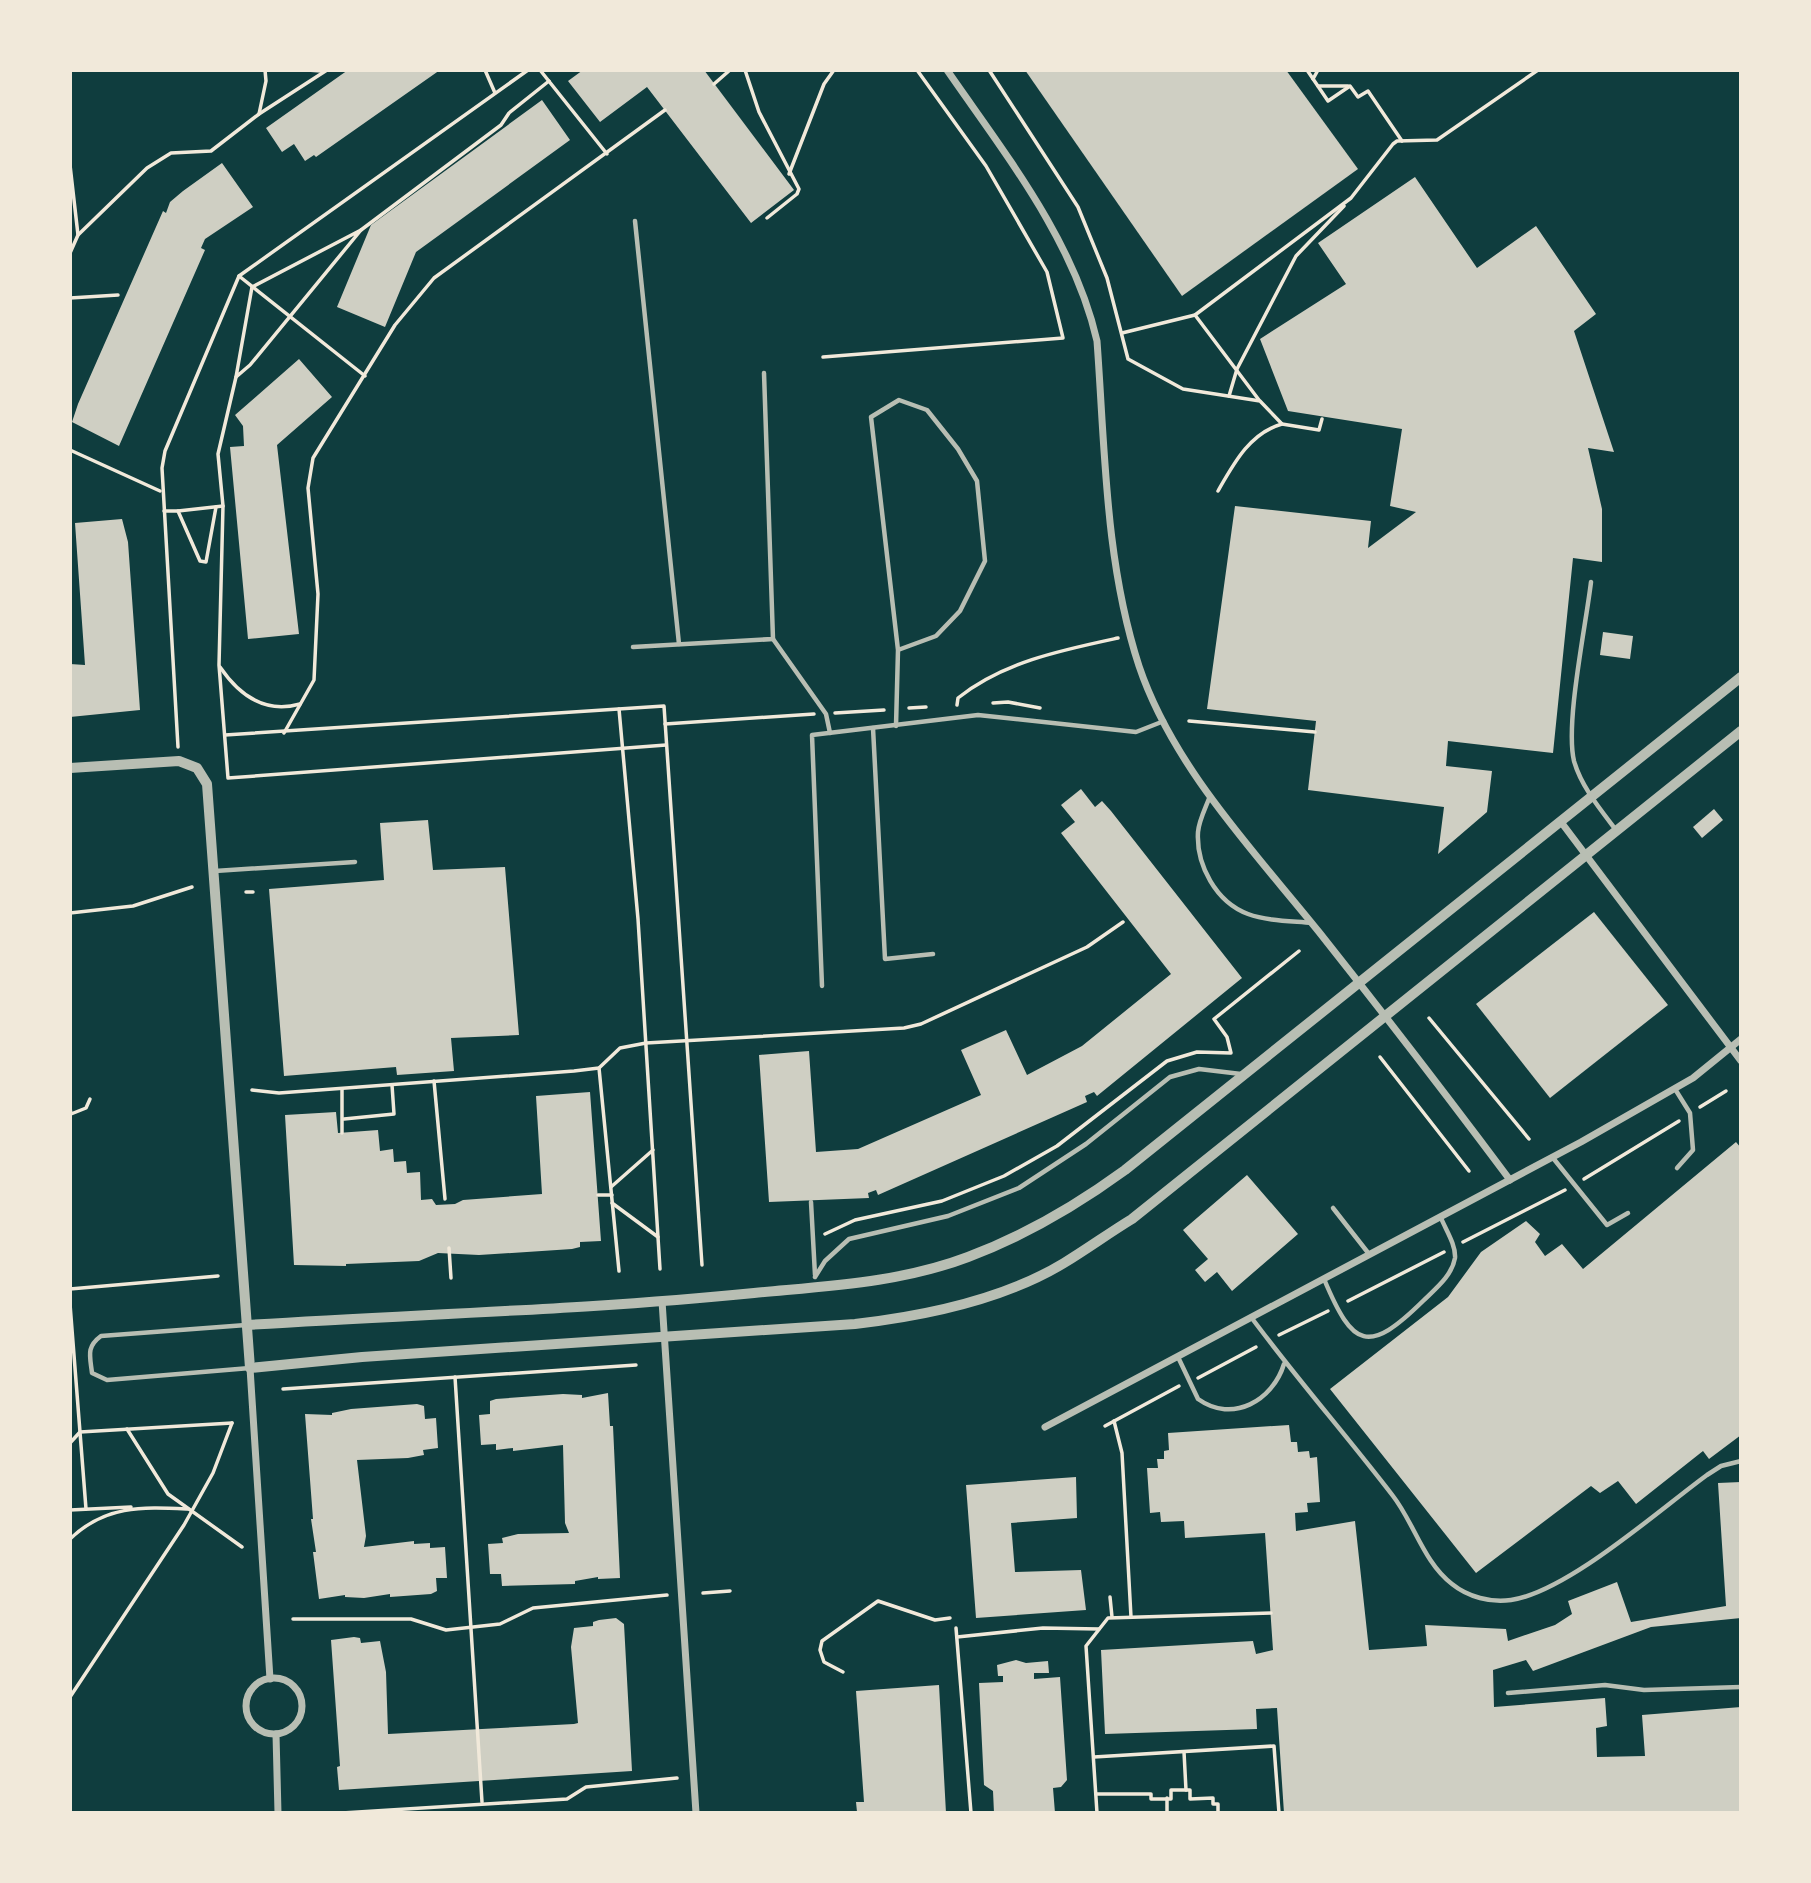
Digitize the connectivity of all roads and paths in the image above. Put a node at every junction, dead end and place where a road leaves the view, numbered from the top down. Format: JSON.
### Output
{"nodes":[{"id":1,"x":265,"y":70,"type":"edge"},
{"id":2,"x":307,"y":70,"type":"edge"},
{"id":3,"x":485,"y":70,"type":"edge"},
{"id":4,"x":528,"y":70,"type":"edge"},
{"id":5,"x":540,"y":70,"type":"edge"},
{"id":6,"x":730,"y":70,"type":"edge"},
{"id":7,"x":745,"y":70,"type":"edge"},
{"id":8,"x":834,"y":70,"type":"edge"},
{"id":9,"x":917,"y":70,"type":"edge"},
{"id":10,"x":947,"y":70,"type":"edge"},
{"id":11,"x":989,"y":70,"type":"edge"},
{"id":12,"x":1307,"y":70,"type":"edge"},
{"id":13,"x":1318,"y":70,"type":"edge"},
{"id":14,"x":1538,"y":70,"type":"edge"},
{"id":15,"x":325,"y":71,"type":"edge"},
{"id":16,"x":1313,"y":79,"type":"junction"},
{"id":17,"x":549,"y":81,"type":"junction"},
{"id":18,"x":714,"y":84,"type":"dead end"},
{"id":19,"x":1318,"y":86,"type":"junction"},
{"id":20,"x":1350,"y":86,"type":"junction"},
{"id":21,"x":495,"y":93,"type":"junction"},
{"id":22,"x":665,"y":110,"type":"dead end"},
{"id":23,"x":259,"y":114,"type":"junction"},
{"id":24,"x":1402,"y":141,"type":"junction"},
{"id":25,"x":607,"y":154,"type":"junction"},
{"id":26,"x":70,"y":165,"type":"edge"},
{"id":27,"x":789,"y":174,"type":"junction"},
{"id":28,"x":1351,"y":198,"type":"junction"},
{"id":29,"x":766,"y":218,"type":"dead end"},
{"id":30,"x":635,"y":221,"type":"dead end"},
{"id":31,"x":361,"y":230,"type":"junction"},
{"id":32,"x":78,"y":235,"type":"junction"},
{"id":33,"x":70,"y":253,"type":"edge"},
{"id":34,"x":239,"y":276,"type":"junction"},
{"id":35,"x":252,"y":287,"type":"junction"},
{"id":36,"x":118,"y":295,"type":"dead end"},
{"id":37,"x":70,"y":298,"type":"edge"},
{"id":38,"x":1195,"y":315,"type":"junction"},
{"id":39,"x":288,"y":317,"type":"junction"},
{"id":40,"x":1122,"y":333,"type":"junction"},
{"id":41,"x":823,"y":357,"type":"dead end"},
{"id":42,"x":1237,"y":369,"type":"junction"},
{"id":43,"x":764,"y":373,"type":"dead end"},
{"id":44,"x":365,"y":376,"type":"junction"},
{"id":45,"x":236,"y":377,"type":"junction"},
{"id":46,"x":1229,"y":396,"type":"junction"},
{"id":47,"x":1260,"y":401,"type":"junction"},
{"id":48,"x":1322,"y":419,"type":"dead end"},
{"id":49,"x":1282,"y":424,"type":"junction"},
{"id":50,"x":70,"y":450,"type":"edge"},
{"id":51,"x":161,"y":491,"type":"junction"},
{"id":52,"x":1218,"y":491,"type":"dead end"},
{"id":53,"x":216,"y":506,"type":"junction"},
{"id":54,"x":223,"y":506,"type":"junction"},
{"id":55,"x":178,"y":510,"type":"junction"},
{"id":56,"x":164,"y":511,"type":"junction"},
{"id":57,"x":1591,"y":583,"type":"dead end"},
{"id":58,"x":1130,"y":636,"type":"junction"},
{"id":59,"x":773,"y":639,"type":"junction"},
{"id":60,"x":679,"y":644,"type":"junction"},
{"id":61,"x":633,"y":648,"type":"dead end"},
{"id":62,"x":898,"y":650,"type":"junction"},
{"id":63,"x":219,"y":666,"type":"junction"},
{"id":64,"x":1741,"y":677,"type":"edge"},
{"id":65,"x":300,"y":704,"type":"junction"},
{"id":66,"x":957,"y":705,"type":"dead end"},
{"id":67,"x":619,"y":709,"type":"junction"},
{"id":68,"x":1165,"y":721,"type":"junction"},
{"id":69,"x":1189,"y":721,"type":"dead end"},
{"id":70,"x":897,"y":726,"type":"junction"},
{"id":71,"x":873,"y":728,"type":"junction"},
{"id":72,"x":1741,"y":731,"type":"edge"},
{"id":73,"x":1315,"y":732,"type":"dead end"},
{"id":74,"x":284,"y":733,"type":"junction"},
{"id":75,"x":830,"y":733,"type":"junction"},
{"id":76,"x":225,"y":735,"type":"junction"},
{"id":77,"x":666,"y":745,"type":"junction"},
{"id":78,"x":622,"y":749,"type":"junction"},
{"id":79,"x":179,"y":761,"type":"junction"},
{"id":80,"x":70,"y":768,"type":"edge"},
{"id":81,"x":1210,"y":795,"type":"junction"},
{"id":82,"x":1591,"y":798,"type":"junction"},
{"id":83,"x":1561,"y":822,"type":"junction"},
{"id":84,"x":1617,"y":830,"type":"junction"},
{"id":85,"x":1586,"y":855,"type":"junction"},
{"id":86,"x":355,"y":862,"type":"dead end"},
{"id":87,"x":214,"y":871,"type":"junction"},
{"id":88,"x":192,"y":887,"type":"dead end"},
{"id":89,"x":246,"y":892,"type":"dead end"},
{"id":90,"x":253,"y":892,"type":"dead end"},
{"id":91,"x":70,"y":913,"type":"edge"},
{"id":92,"x":1123,"y":922,"type":"dead end"},
{"id":93,"x":1312,"y":923,"type":"junction"},
{"id":94,"x":1299,"y":951,"type":"dead end"},
{"id":95,"x":933,"y":954,"type":"dead end"},
{"id":96,"x":1359,"y":983,"type":"junction"},
{"id":97,"x":822,"y":986,"type":"dead end"},
{"id":98,"x":1386,"y":1016,"type":"junction"},
{"id":99,"x":1429,"y":1018,"type":"dead end"},
{"id":100,"x":685,"y":1040,"type":"junction"},
{"id":101,"x":1741,"y":1040,"type":"edge"},
{"id":102,"x":646,"y":1043,"type":"junction"},
{"id":103,"x":1732,"y":1049,"type":"junction"},
{"id":104,"x":1380,"y":1056,"type":"dead end"},
{"id":105,"x":1741,"y":1061,"type":"edge"},
{"id":106,"x":599,"y":1068,"type":"junction"},
{"id":107,"x":1245,"y":1074,"type":"junction"},
{"id":108,"x":434,"y":1082,"type":"junction"},
{"id":109,"x":392,"y":1085,"type":"junction"},
{"id":110,"x":342,"y":1088,"type":"junction"},
{"id":111,"x":1674,"y":1089,"type":"junction"},
{"id":112,"x":253,"y":1090,"type":"dead end"},
{"id":113,"x":1726,"y":1091,"type":"dead end"},
{"id":114,"x":90,"y":1099,"type":"dead end"},
{"id":115,"x":70,"y":1108,"type":"edge"},
{"id":116,"x":1690,"y":1113,"type":"junction"},
{"id":117,"x":70,"y":1115,"type":"edge"},
{"id":118,"x":344,"y":1119,"type":"junction"},
{"id":119,"x":342,"y":1133,"type":"dead end"},
{"id":120,"x":1529,"y":1139,"type":"dead end"},
{"id":121,"x":653,"y":1150,"type":"junction"},
{"id":122,"x":1552,"y":1157,"type":"junction"},
{"id":123,"x":1677,"y":1168,"type":"dead end"},
{"id":124,"x":1469,"y":1171,"type":"dead end"},
{"id":125,"x":1510,"y":1180,"type":"junction"},
{"id":126,"x":1573,"y":1185,"type":"junction"},
{"id":127,"x":611,"y":1187,"type":"junction"},
{"id":128,"x":598,"y":1195,"type":"dead end"},
{"id":129,"x":612,"y":1195,"type":"junction"},
{"id":130,"x":445,"y":1199,"type":"dead end"},
{"id":131,"x":811,"y":1202,"type":"dead end"},
{"id":132,"x":612,"y":1203,"type":"junction"},
{"id":133,"x":1333,"y":1208,"type":"dead end"},
{"id":134,"x":1628,"y":1213,"type":"dead end"},
{"id":135,"x":1441,"y":1218,"type":"junction"},
{"id":136,"x":659,"y":1237,"type":"junction"},
{"id":137,"x":813,"y":1244,"type":"junction"},
{"id":138,"x":1454,"y":1247,"type":"junction"},
{"id":139,"x":449,"y":1248,"type":"dead end"},
{"id":140,"x":1370,"y":1255,"type":"junction"},
{"id":141,"x":702,"y":1265,"type":"dead end"},
{"id":142,"x":660,"y":1269,"type":"dead end"},
{"id":143,"x":619,"y":1271,"type":"dead end"},
{"id":144,"x":218,"y":1276,"type":"dead end"},
{"id":145,"x":451,"y":1279,"type":"dead end"},
{"id":146,"x":1324,"y":1279,"type":"junction"},
{"id":147,"x":815,"y":1282,"type":"junction"},
{"id":148,"x":70,"y":1289,"type":"edge"},
{"id":149,"x":662,"y":1301,"type":"junction"},
{"id":150,"x":70,"y":1304,"type":"edge"},
{"id":151,"x":1336,"y":1307,"type":"junction"},
{"id":152,"x":1251,"y":1317,"type":"junction"},
{"id":153,"x":247,"y":1325,"type":"junction"},
{"id":154,"x":664,"y":1336,"type":"junction"},
{"id":155,"x":1277,"y":1336,"type":"dead end"},
{"id":156,"x":1255,"y":1347,"type":"dead end"},
{"id":157,"x":1177,"y":1356,"type":"junction"},
{"id":158,"x":1284,"y":1364,"type":"junction"},
{"id":159,"x":636,"y":1365,"type":"dead end"},
{"id":160,"x":250,"y":1368,"type":"junction"},
{"id":161,"x":455,"y":1377,"type":"junction"},
{"id":162,"x":1197,"y":1378,"type":"dead end"},
{"id":163,"x":1179,"y":1386,"type":"dead end"},
{"id":164,"x":283,"y":1389,"type":"dead end"},
{"id":165,"x":1114,"y":1421,"type":"junction"},
{"id":166,"x":1105,"y":1426,"type":"dead end"},
{"id":167,"x":1045,"y":1427,"type":"dead end"},
{"id":168,"x":127,"y":1429,"type":"junction"},
{"id":169,"x":80,"y":1432,"type":"junction"},
{"id":170,"x":70,"y":1443,"type":"edge"},
{"id":171,"x":1741,"y":1461,"type":"edge"},
{"id":172,"x":138,"y":1507,"type":"junction"},
{"id":173,"x":86,"y":1509,"type":"junction"},
{"id":174,"x":70,"y":1510,"type":"edge"},
{"id":175,"x":190,"y":1510,"type":"junction"},
{"id":176,"x":70,"y":1539,"type":"edge"},
{"id":177,"x":242,"y":1547,"type":"dead end"},
{"id":178,"x":730,"y":1591,"type":"dead end"},
{"id":179,"x":703,"y":1593,"type":"dead end"},
{"id":180,"x":667,"y":1595,"type":"dead end"},
{"id":181,"x":1110,"y":1597,"type":"dead end"},
{"id":182,"x":1270,"y":1613,"type":"dead end"},
{"id":183,"x":1131,"y":1617,"type":"junction"},
{"id":184,"x":950,"y":1618,"type":"dead end"},
{"id":185,"x":1112,"y":1618,"type":"junction"},
{"id":186,"x":293,"y":1619,"type":"dead end"},
{"id":187,"x":471,"y":1628,"type":"junction"},
{"id":188,"x":956,"y":1628,"type":"dead end"},
{"id":189,"x":1099,"y":1629,"type":"junction"},
{"id":190,"x":957,"y":1637,"type":"junction"},
{"id":191,"x":844,"y":1672,"type":"dead end"},
{"id":192,"x":270,"y":1679,"type":"junction"},
{"id":193,"x":1741,"y":1687,"type":"edge"},
{"id":194,"x":1508,"y":1693,"type":"dead end"},
{"id":195,"x":70,"y":1697,"type":"edge"},
{"id":196,"x":276,"y":1734,"type":"junction"},
{"id":197,"x":1184,"y":1752,"type":"junction"},
{"id":198,"x":1094,"y":1757,"type":"junction"},
{"id":199,"x":677,"y":1778,"type":"dead end"},
{"id":200,"x":1186,"y":1790,"type":"junction"},
{"id":201,"x":1096,"y":1794,"type":"junction"},
{"id":202,"x":1167,"y":1798,"type":"junction"},
{"id":203,"x":482,"y":1802,"type":"junction"},
{"id":204,"x":278,"y":1813,"type":"edge"},
{"id":205,"x":341,"y":1813,"type":"edge"},
{"id":206,"x":696,"y":1813,"type":"edge"},
{"id":207,"x":971,"y":1813,"type":"edge"},
{"id":208,"x":1097,"y":1813,"type":"edge"},
{"id":209,"x":1167,"y":1813,"type":"edge"},
{"id":210,"x":1218,"y":1813,"type":"edge"},
{"id":211,"x":1279,"y":1813,"type":"edge"}],
"edges":[{"from":1,"to":23,"type":"path"},
{"from":2,"to":15,"type":"path"},
{"from":3,"to":21,"type":"path"},
{"from":4,"to":21,"type":"path"},
{"from":5,"to":17,"type":"path"},
{"from":6,"to":18,"type":"path"},
{"from":7,"to":27,"type":"path"},
{"from":8,"to":27,"type":"path"},
{"from":9,"to":41,"type":"path"},
{"from":10,"to":58,"type":"street"},
{"from":11,"to":40,"type":"path"},
{"from":12,"to":16,"type":"path"},
{"from":13,"to":16,"type":"path"},
{"from":14,"to":24,"type":"path"},
{"from":15,"to":23,"type":"path"},
{"from":16,"to":19,"type":"path"},
{"from":17,"to":25,"type":"path"},
{"from":17,"to":31,"type":"path"},
{"from":19,"to":20,"type":"path"},
{"from":19,"to":20,"type":"path"},
{"from":20,"to":24,"type":"path"},
{"from":21,"to":34,"type":"path"},
{"from":22,"to":25,"type":"path"},
{"from":23,"to":32,"type":"path"},
{"from":24,"to":28,"type":"path"},
{"from":25,"to":44,"type":"path"},
{"from":26,"to":32,"type":"path"},
{"from":27,"to":29,"type":"path"},
{"from":28,"to":38,"type":"path"},
{"from":28,"to":42,"type":"path"},
{"from":30,"to":60,"type":"lane"},
{"from":31,"to":35,"type":"path"},
{"from":31,"to":39,"type":"path"},
{"from":32,"to":33,"type":"path"},
{"from":34,"to":35,"type":"path"},
{"from":34,"to":51,"type":"path"},
{"from":35,"to":39,"type":"path"},
{"from":35,"to":45,"type":"path"},
{"from":36,"to":37,"type":"path"},
{"from":38,"to":40,"type":"path"},
{"from":38,"to":42,"type":"path"},
{"from":39,"to":44,"type":"path"},
{"from":39,"to":45,"type":"path"},
{"from":40,"to":46,"type":"path"},
{"from":42,"to":46,"type":"path"},
{"from":42,"to":47,"type":"path"},
{"from":43,"to":59,"type":"lane"},
{"from":44,"to":65,"type":"path"},
{"from":45,"to":54,"type":"path"},
{"from":46,"to":47,"type":"path"},
{"from":47,"to":49,"type":"path"},
{"from":48,"to":49,"type":"path"},
{"from":49,"to":52,"type":"path"},
{"from":50,"to":51,"type":"path"},
{"from":51,"to":56,"type":"path"},
{"from":53,"to":54,"type":"path"},
{"from":53,"to":55,"type":"path"},
{"from":53,"to":55,"type":"path"},
{"from":54,"to":63,"type":"path"},
{"from":55,"to":56,"type":"path"},
{"from":56,"to":79,"type":"path"},
{"from":57,"to":82,"type":"lane"},
{"from":58,"to":66,"type":"path"},
{"from":58,"to":68,"type":"street"},
{"from":59,"to":60,"type":"lane"},
{"from":59,"to":75,"type":"lane"},
{"from":60,"to":61,"type":"lane"},
{"from":62,"to":62,"type":"lane"},
{"from":62,"to":70,"type":"lane"},
{"from":63,"to":65,"type":"path"},
{"from":63,"to":76,"type":"path"},
{"from":64,"to":82,"type":"street"},
{"from":65,"to":74,"type":"path"},
{"from":67,"to":74,"type":"path"},
{"from":67,"to":77,"type":"path"},
{"from":67,"to":78,"type":"path"},
{"from":68,"to":70,"type":"lane"},
{"from":68,"to":81,"type":"street"},
{"from":69,"to":73,"type":"path"},
{"from":70,"to":71,"type":"lane"},
{"from":71,"to":75,"type":"lane"},
{"from":71,"to":95,"type":"lane"},
{"from":72,"to":84,"type":"street"},
{"from":74,"to":76,"type":"path"},
{"from":75,"to":97,"type":"lane"},
{"from":76,"to":78,"type":"path"},
{"from":77,"to":78,"type":"path"},
{"from":77,"to":100,"type":"path"},
{"from":78,"to":102,"type":"path"},
{"from":79,"to":80,"type":"street"},
{"from":79,"to":87,"type":"street"},
{"from":81,"to":93,"type":"street"},
{"from":81,"to":93,"type":"lane"},
{"from":82,"to":83,"type":"street"},
{"from":82,"to":84,"type":"lane"},
{"from":83,"to":85,"type":"street"},
{"from":83,"to":96,"type":"street"},
{"from":84,"to":85,"type":"street"},
{"from":85,"to":98,"type":"street"},
{"from":85,"to":103,"type":"street"},
{"from":86,"to":87,"type":"lane"},
{"from":87,"to":153,"type":"street"},
{"from":88,"to":91,"type":"path"},
{"from":89,"to":90,"type":"path"},
{"from":92,"to":100,"type":"path"},
{"from":93,"to":96,"type":"street"},
{"from":94,"to":137,"type":"path"},
{"from":96,"to":98,"type":"street"},
{"from":96,"to":107,"type":"street"},
{"from":98,"to":125,"type":"street"},
{"from":98,"to":154,"type":"street"},
{"from":99,"to":120,"type":"path"},
{"from":100,"to":102,"type":"path"},
{"from":100,"to":141,"type":"path"},
{"from":101,"to":103,"type":"street"},
{"from":102,"to":106,"type":"path"},
{"from":102,"to":121,"type":"path"},
{"from":103,"to":105,"type":"street"},
{"from":103,"to":111,"type":"street"},
{"from":104,"to":124,"type":"path"},
{"from":106,"to":108,"type":"path"},
{"from":106,"to":127,"type":"path"},
{"from":107,"to":147,"type":"street"},
{"from":107,"to":147,"type":"lane"},
{"from":108,"to":109,"type":"path"},
{"from":108,"to":130,"type":"path"},
{"from":109,"to":110,"type":"path"},
{"from":109,"to":118,"type":"path"},
{"from":110,"to":112,"type":"path"},
{"from":110,"to":118,"type":"path"},
{"from":111,"to":116,"type":"lane"},
{"from":111,"to":122,"type":"street"},
{"from":113,"to":116,"type":"path"},
{"from":114,"to":117,"type":"path"},
{"from":115,"to":117,"type":"path"},
{"from":116,"to":123,"type":"lane"},
{"from":116,"to":126,"type":"path"},
{"from":118,"to":119,"type":"path"},
{"from":121,"to":127,"type":"path"},
{"from":121,"to":136,"type":"path"},
{"from":122,"to":125,"type":"street"},
{"from":122,"to":126,"type":"lane"},
{"from":125,"to":135,"type":"street"},
{"from":126,"to":134,"type":"lane"},
{"from":126,"to":138,"type":"path"},
{"from":127,"to":129,"type":"path"},
{"from":128,"to":129,"type":"path"},
{"from":129,"to":132,"type":"path"},
{"from":131,"to":137,"type":"lane"},
{"from":132,"to":136,"type":"path"},
{"from":132,"to":143,"type":"path"},
{"from":133,"to":140,"type":"lane"},
{"from":135,"to":138,"type":"lane"},
{"from":135,"to":140,"type":"street"},
{"from":136,"to":142,"type":"path"},
{"from":137,"to":147,"type":"lane"},
{"from":138,"to":151,"type":"path"},
{"from":138,"to":151,"type":"lane"},
{"from":139,"to":145,"type":"path"},
{"from":140,"to":146,"type":"street"},
{"from":144,"to":148,"type":"path"},
{"from":146,"to":151,"type":"lane"},
{"from":146,"to":152,"type":"street"},
{"from":147,"to":149,"type":"street"},
{"from":149,"to":153,"type":"street"},
{"from":149,"to":154,"type":"street"},
{"from":150,"to":169,"type":"path"},
{"from":151,"to":155,"type":"path"},
{"from":152,"to":157,"type":"street"},
{"from":152,"to":158,"type":"lane"},
{"from":153,"to":160,"type":"street"},
{"from":153,"to":160,"type":"lane"},
{"from":154,"to":160,"type":"street"},
{"from":154,"to":206,"type":"street"},
{"from":156,"to":162,"type":"path"},
{"from":157,"to":158,"type":"lane"},
{"from":157,"to":167,"type":"street"},
{"from":158,"to":171,"type":"lane"},
{"from":159,"to":161,"type":"path"},
{"from":160,"to":192,"type":"street"},
{"from":161,"to":164,"type":"path"},
{"from":161,"to":187,"type":"path"},
{"from":163,"to":165,"type":"path"},
{"from":165,"to":166,"type":"path"},
{"from":165,"to":183,"type":"path"},
{"from":168,"to":169,"type":"path"},
{"from":168,"to":175,"type":"path"},
{"from":168,"to":175,"type":"path"},
{"from":169,"to":170,"type":"path"},
{"from":169,"to":173,"type":"path"},
{"from":172,"to":173,"type":"path"},
{"from":172,"to":175,"type":"path"},
{"from":172,"to":176,"type":"path"},
{"from":173,"to":174,"type":"path"},
{"from":175,"to":177,"type":"path"},
{"from":175,"to":195,"type":"path"},
{"from":178,"to":179,"type":"path"},
{"from":180,"to":187,"type":"path"},
{"from":181,"to":185,"type":"path"},
{"from":182,"to":183,"type":"path"},
{"from":183,"to":185,"type":"path"},
{"from":184,"to":191,"type":"path"},
{"from":185,"to":189,"type":"path"},
{"from":186,"to":187,"type":"path"},
{"from":187,"to":203,"type":"path"},
{"from":188,"to":190,"type":"path"},
{"from":189,"to":190,"type":"path"},
{"from":189,"to":198,"type":"path"},
{"from":190,"to":207,"type":"path"},
{"from":192,"to":196,"type":"street"},
{"from":192,"to":196,"type":"street"},
{"from":193,"to":194,"type":"lane"},
{"from":196,"to":204,"type":"street"},
{"from":197,"to":198,"type":"path"},
{"from":197,"to":200,"type":"path"},
{"from":197,"to":211,"type":"path"},
{"from":198,"to":201,"type":"path"},
{"from":199,"to":203,"type":"path"},
{"from":200,"to":202,"type":"path"},
{"from":200,"to":210,"type":"path"},
{"from":201,"to":202,"type":"path"},
{"from":201,"to":208,"type":"path"},
{"from":202,"to":209,"type":"path"},
{"from":203,"to":205,"type":"path"}]}
